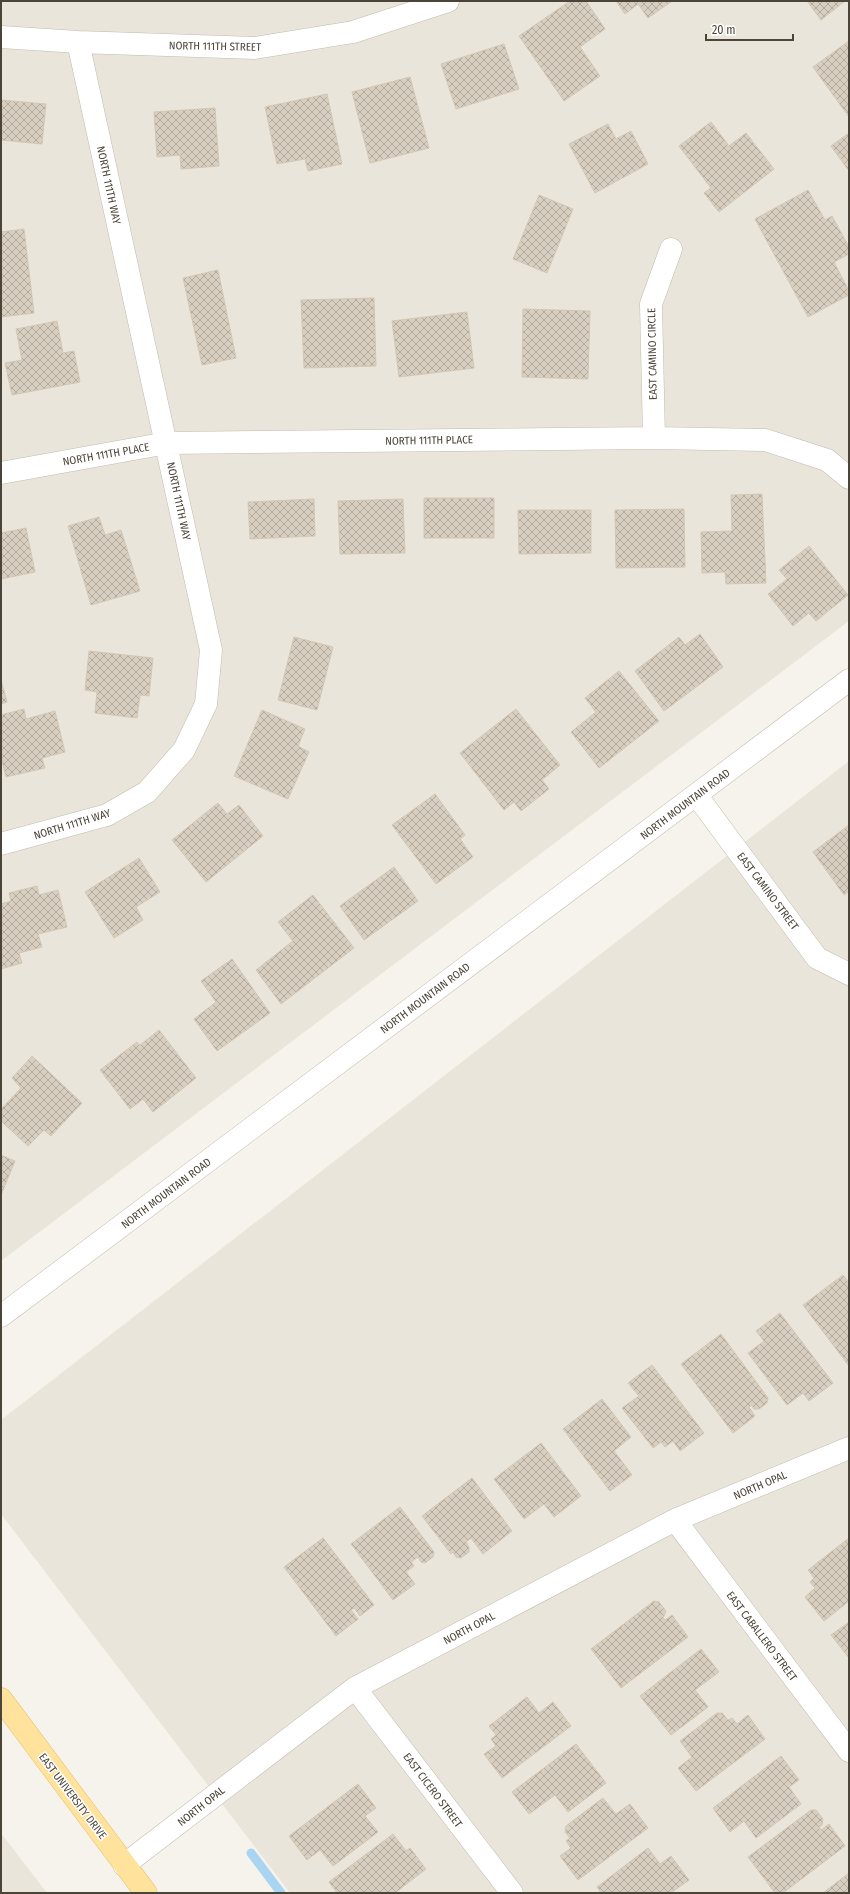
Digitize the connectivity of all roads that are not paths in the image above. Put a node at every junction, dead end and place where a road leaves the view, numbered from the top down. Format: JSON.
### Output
{"nodes":[{"id":1,"x":448,"y":1,"type":"edge"},
{"id":2,"x":1,"y":37,"type":"edge"},
{"id":3,"x":78,"y":42,"type":"junction"},
{"id":4,"x":671,"y":249,"type":"dead end"},
{"id":5,"x":654,"y":438,"type":"junction"},
{"id":6,"x":167,"y":443,"type":"junction"},
{"id":7,"x":1,"y":473,"type":"edge"},
{"id":8,"x":849,"y":478,"type":"edge"},
{"id":9,"x":849,"y":680,"type":"edge"},
{"id":10,"x":697,"y":796,"type":"junction"},
{"id":11,"x":1,"y":844,"type":"edge"},
{"id":12,"x":849,"y":974,"type":"edge"},
{"id":13,"x":1,"y":1316,"type":"edge"},
{"id":14,"x":849,"y":1448,"type":"edge"},
{"id":15,"x":675,"y":1520,"type":"junction"},
{"id":16,"x":355,"y":1688,"type":"junction"},
{"id":17,"x":1,"y":1699,"type":"edge"},
{"id":18,"x":849,"y":1751,"type":"edge"},
{"id":19,"x":124,"y":1865,"type":"junction"},
{"id":20,"x":146,"y":1893,"type":"edge"},
{"id":21,"x":512,"y":1893,"type":"edge"}],
"edges":[{"from":1,"to":3,"type":"street","name":"NORTH 111TH STREET"},
{"from":2,"to":3,"type":"street","name":"NORTH 111TH STREET"},
{"from":3,"to":6,"type":"street","name":"NORTH 111TH WAY"},
{"from":4,"to":5,"type":"street","name":"EAST CAMINO CIRCLE"},
{"from":5,"to":6,"type":"street","name":"NORTH 111TH PLACE"},
{"from":5,"to":8,"type":"street","name":"NORTH 111TH PLACE"},
{"from":6,"to":7,"type":"street","name":"NORTH 111TH PLACE"},
{"from":6,"to":11,"type":"street","name":"NORTH 111TH WAY"},
{"from":9,"to":10,"type":"street","name":"NORTH MOUNTAIN ROAD"},
{"from":10,"to":12,"type":"street","name":"EAST CAMINO STREET"},
{"from":10,"to":13,"type":"street","name":"NORTH MOUNTAIN ROAD"},
{"from":14,"to":15,"type":"street","name":"NORTH OPAL"},
{"from":15,"to":16,"type":"street","name":"NORTH OPAL"},
{"from":15,"to":18,"type":"street","name":"EAST CABALLERO STREET"},
{"from":16,"to":19,"type":"street","name":"NORTH OPAL"},
{"from":16,"to":21,"type":"street","name":"EAST CICERO STREET"},
{"from":17,"to":19,"type":"main road","name":"EAST UNIVERSITY DRIVE"},
{"from":19,"to":20,"type":"main road","name":"EAST UNIVERSITY DRIVE"}]}
